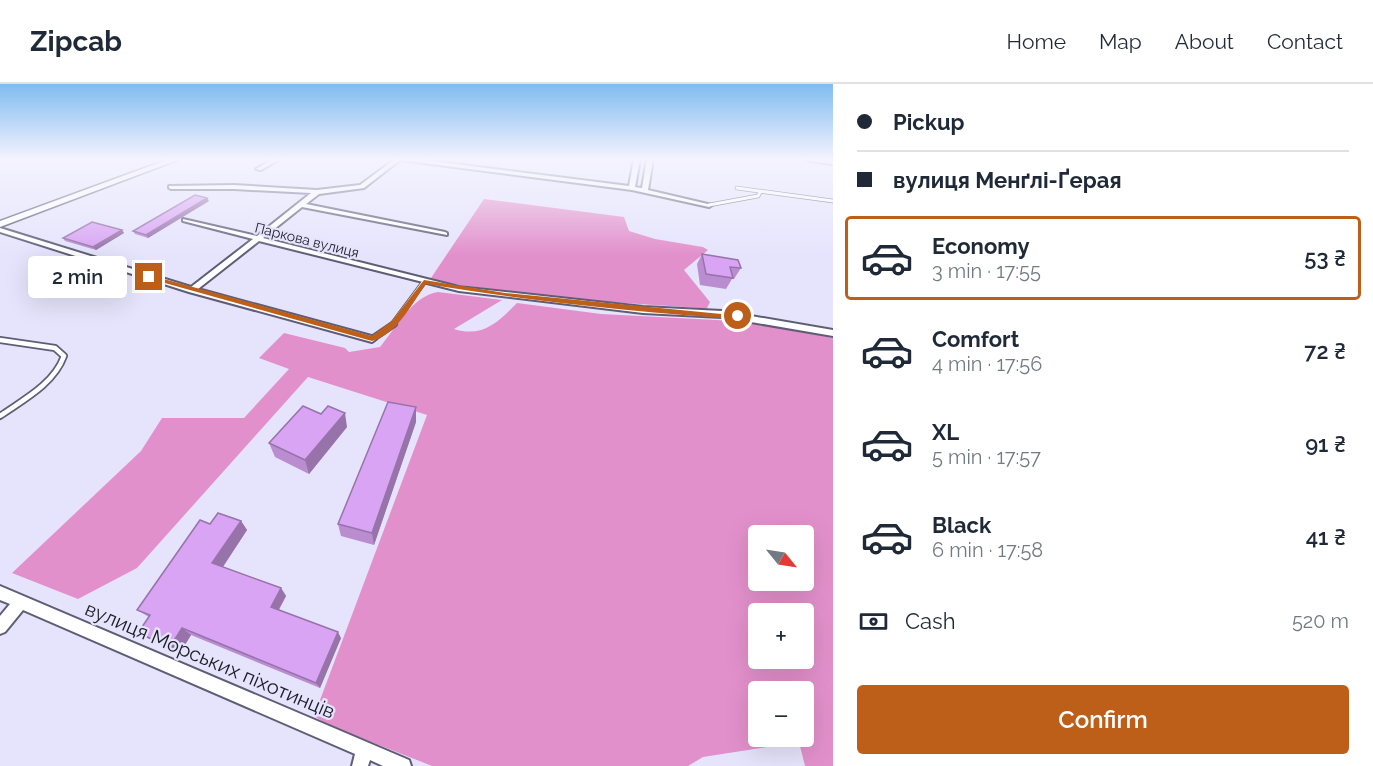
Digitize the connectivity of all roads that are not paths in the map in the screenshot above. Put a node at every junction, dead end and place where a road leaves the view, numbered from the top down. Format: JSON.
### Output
{"nodes":[{"id":1,"x":90,"y":191,"type":"edge"},
{"id":2,"x":298,"y":191,"type":"edge"},
{"id":3,"x":328,"y":191,"type":"edge"},
{"id":4,"x":645,"y":191,"type":"edge"},
{"id":5,"x":761,"y":191,"type":"joint"},
{"id":6,"x":317,"y":192,"type":"junction"},
{"id":7,"x":833,"y":201,"type":"edge"},
{"id":8,"x":304,"y":205,"type":"junction"},
{"id":9,"x":709,"y":205,"type":"joint"},
{"id":10,"x":185,"y":220,"type":"dead end"},
{"id":11,"x":0,"y":224,"type":"edge"},
{"id":12,"x":0,"y":230,"type":"edge"},
{"id":13,"x":445,"y":234,"type":"dead end"},
{"id":14,"x":258,"y":240,"type":"junction"},
{"id":15,"x":424,"y":282,"type":"junction"},
{"id":16,"x":192,"y":290,"type":"junction"},
{"id":17,"x":833,"y":333,"type":"edge"},
{"id":18,"x":372,"y":339,"type":"joint"},
{"id":19,"x":0,"y":340,"type":"edge"},
{"id":20,"x":0,"y":416,"type":"edge"},
{"id":21,"x":0,"y":593,"type":"edge"},
{"id":22,"x":21,"y":602,"type":"junction"},
{"id":23,"x":0,"y":627,"type":"edge"},
{"id":24,"x":363,"y":758,"type":"edge"},
{"id":25,"x":403,"y":766,"type":"edge"}],
"edges":[{"from":1,"to":11,"type":"main road"},
{"from":2,"to":6,"type":"street"},
{"from":3,"to":6,"type":"street"},
{"from":4,"to":9,"type":"street"},
{"from":5,"to":7,"type":"lane"},
{"from":5,"to":9,"type":"lane"},
{"from":6,"to":8,"type":"street"},
{"from":8,"to":13,"type":"street"},
{"from":8,"to":14,"type":"street"},
{"from":10,"to":14,"type":"street","name":"Паркова вулиця"},
{"from":12,"to":16,"type":"street"},
{"from":14,"to":15,"type":"street","name":"Паркова вулиця"},
{"from":14,"to":16,"type":"street"},
{"from":15,"to":17,"type":"street","name":"Паркова вулиця"},
{"from":15,"to":18,"type":"lane"},
{"from":16,"to":18,"type":"street"},
{"from":19,"to":20,"type":"lane"},
{"from":21,"to":22,"type":"street","name":"вулиця Морських піхотинців"},
{"from":22,"to":23,"type":"street"},
{"from":22,"to":24,"type":"street","name":"вулиця Морських піхотинців"},
{"from":24,"to":25,"type":"street","name":"вулиця Морських піхотинців"}]}
